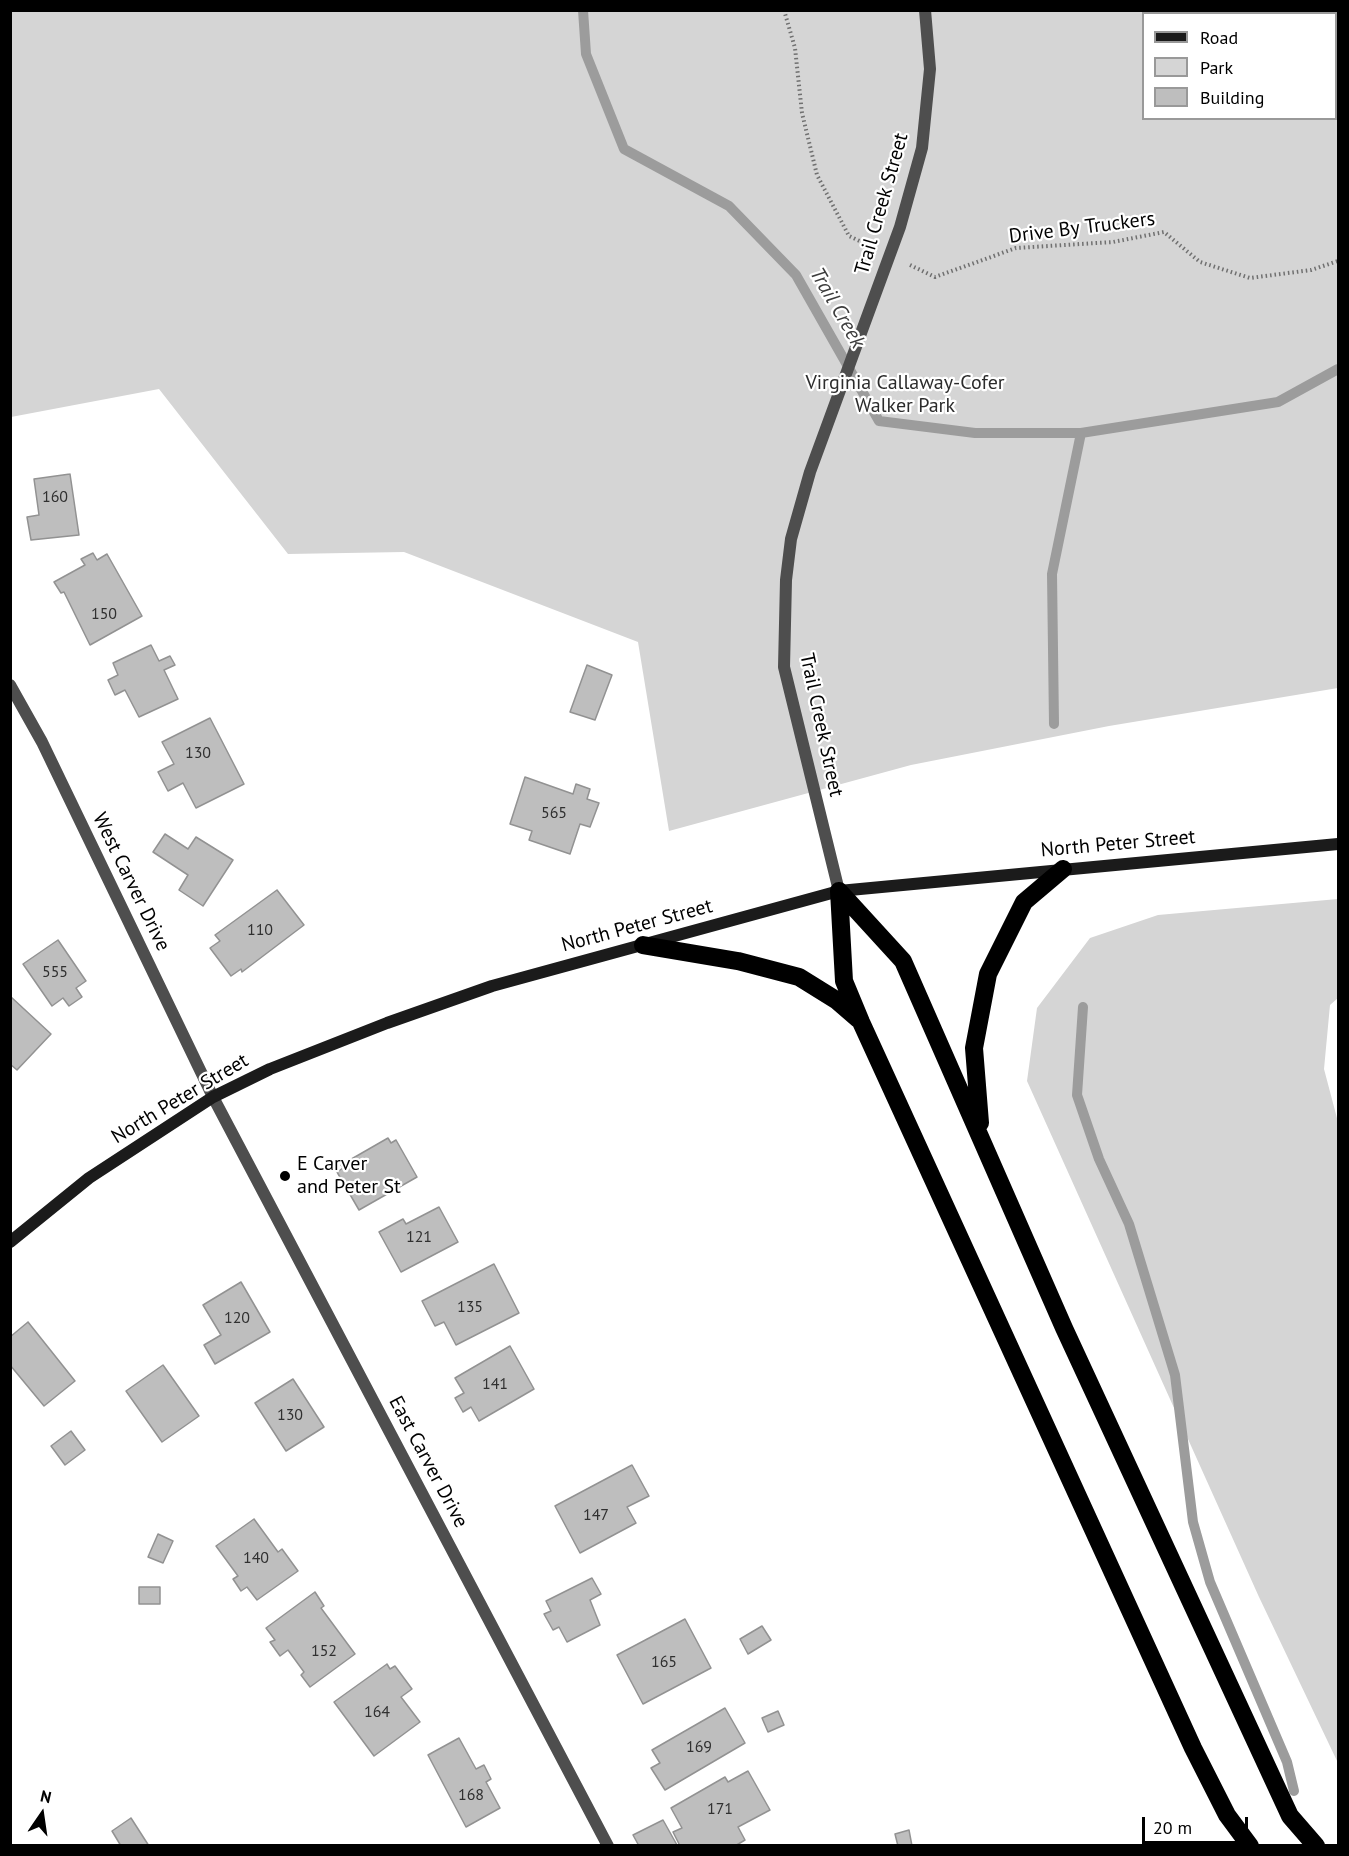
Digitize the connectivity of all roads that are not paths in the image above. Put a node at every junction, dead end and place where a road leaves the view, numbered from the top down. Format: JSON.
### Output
{"nodes":[{"id":1,"x":925,"y":10,"type":"edge"},
{"id":2,"x":10,"y":686,"type":"edge"},
{"id":3,"x":1338,"y":844,"type":"edge"},
{"id":4,"x":1063,"y":868,"type":"junction"},
{"id":5,"x":839,"y":891,"type":"junction"},
{"id":6,"x":643,"y":945,"type":"junction"},
{"id":7,"x":861,"y":1022,"type":"junction"},
{"id":8,"x":213,"y":1097,"type":"junction"},
{"id":9,"x":981,"y":1137,"type":"junction"},
{"id":10,"x":10,"y":1242,"type":"edge"},
{"id":11,"x":608,"y":1845,"type":"edge"},
{"id":12,"x":1250,"y":1845,"type":"edge"},
{"id":13,"x":1316,"y":1845,"type":"edge"}],
"edges":[{"from":1,"to":5,"type":"street","name":"Trail Creek Street"},
{"from":2,"to":8,"type":"street","name":"West Carver Drive"},
{"from":3,"to":4,"type":"street","name":"North Peter Street"},
{"from":4,"to":5,"type":"street","name":"North Peter Street"},
{"from":4,"to":9,"type":"highway"},
{"from":5,"to":6,"type":"street","name":"North Peter Street"},
{"from":5,"to":7,"type":"highway"},
{"from":5,"to":9,"type":"highway"},
{"from":6,"to":7,"type":"highway"},
{"from":6,"to":8,"type":"street","name":"North Peter Street"},
{"from":7,"to":12,"type":"highway"},
{"from":8,"to":10,"type":"street","name":"North Peter Street"},
{"from":8,"to":11,"type":"street","name":"East Carver Drive"},
{"from":9,"to":13,"type":"highway"}]}
